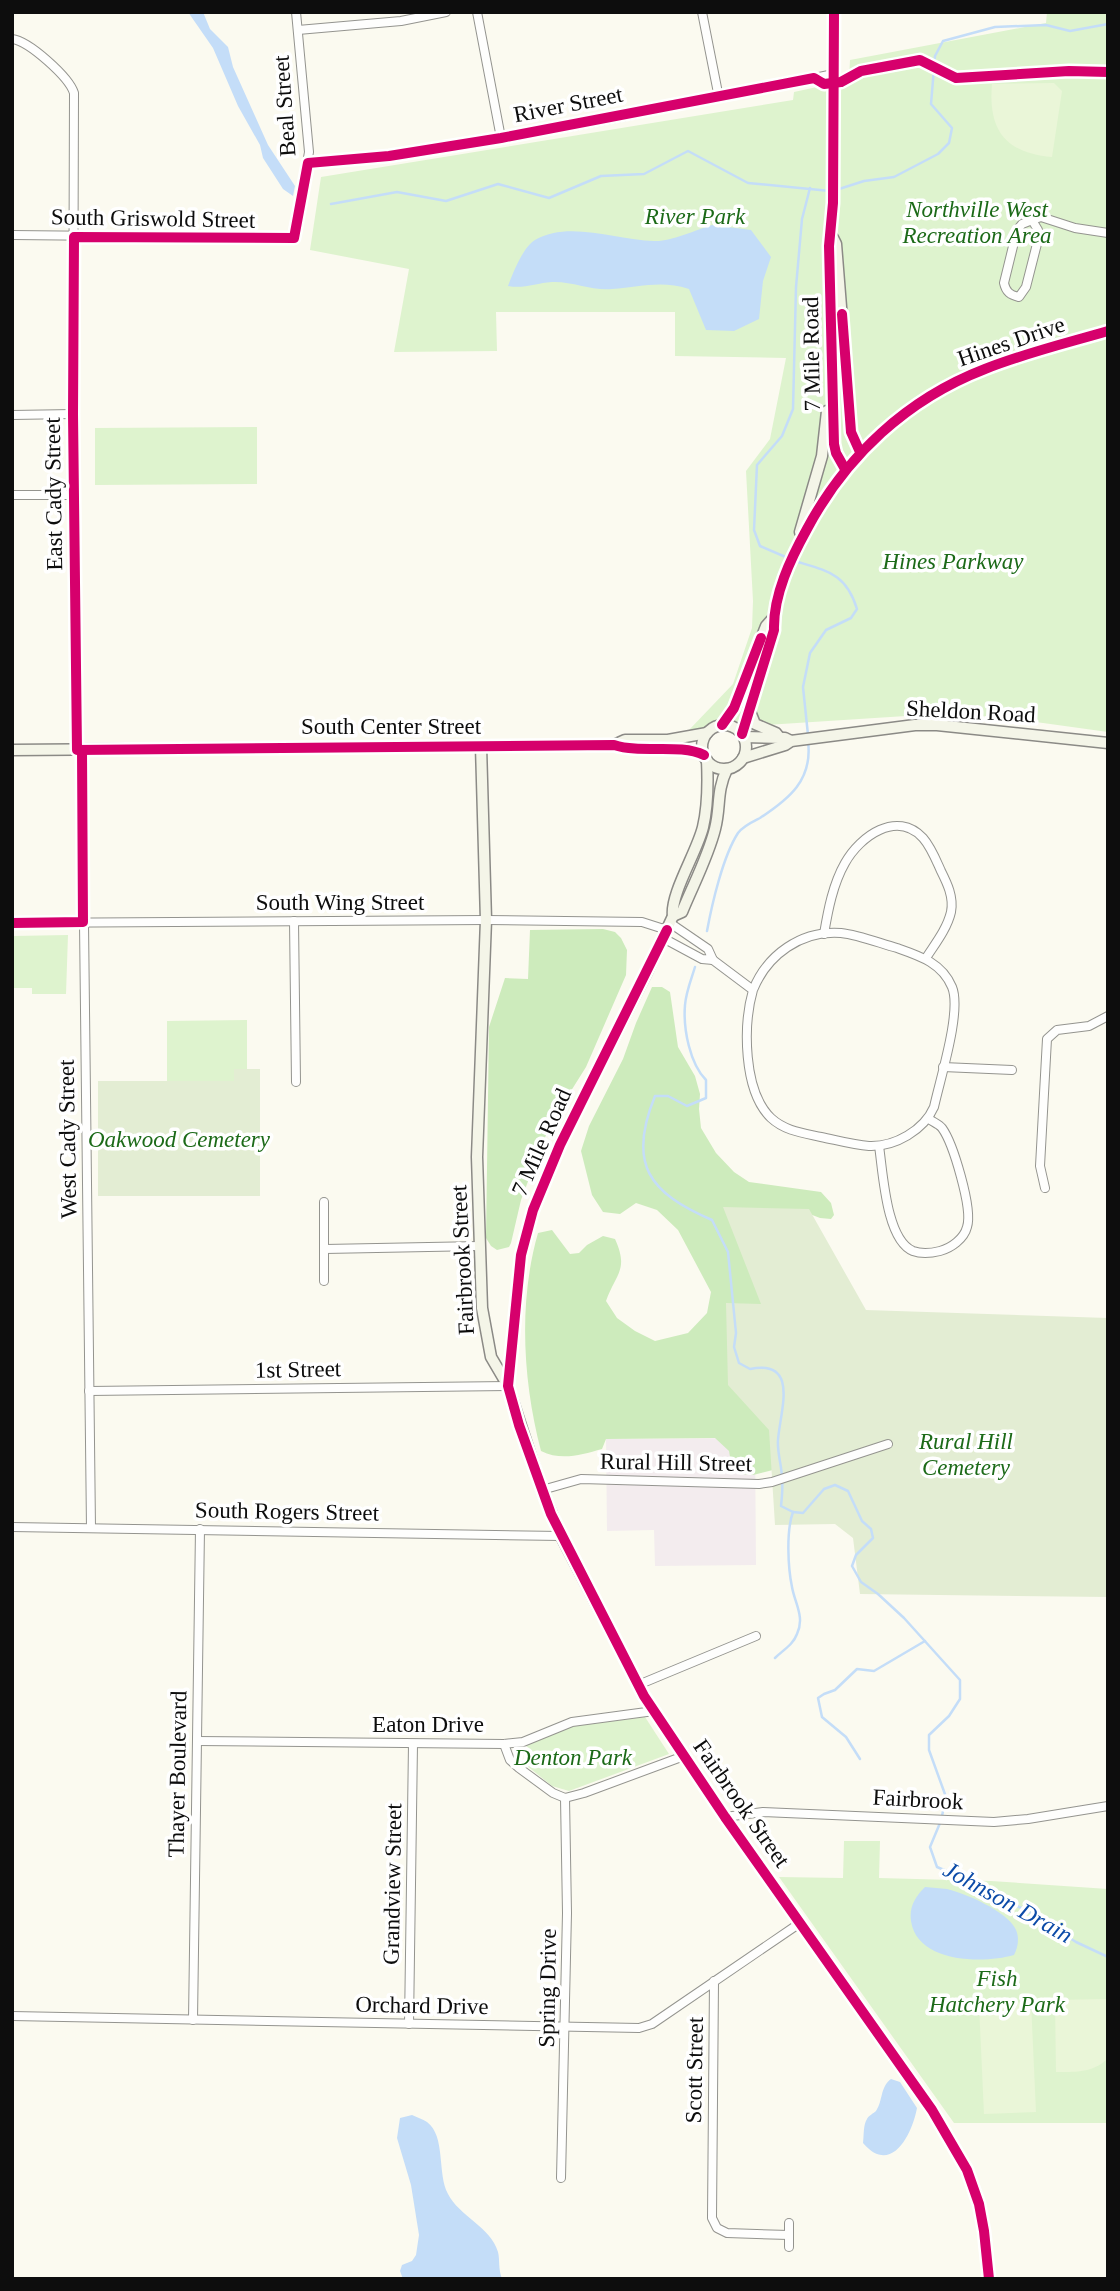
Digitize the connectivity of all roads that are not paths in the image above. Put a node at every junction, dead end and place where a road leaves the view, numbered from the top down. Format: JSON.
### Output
{"nodes":[{"id":1,"x":296,"y":12,"type":"edge"},
{"id":2,"x":446,"y":12,"type":"edge"},
{"id":3,"x":477,"y":12,"type":"edge"},
{"id":4,"x":702,"y":12,"type":"edge"},
{"id":5,"x":834,"y":12,"type":"edge"},
{"id":6,"x":298,"y":30,"type":"junction"},
{"id":7,"x":12,"y":39,"type":"edge"},
{"id":8,"x":834,"y":74,"type":"junction"},
{"id":9,"x":719,"y":98,"type":"junction"},
{"id":10,"x":501,"y":138,"type":"junction"},
{"id":11,"x":308,"y":163,"type":"junction"},
{"id":12,"x":1032,"y":220,"type":"junction"},
{"id":13,"x":1108,"y":233,"type":"edge"},
{"id":14,"x":12,"y":234,"type":"edge"},
{"id":15,"x":832,"y":235,"type":"junction"},
{"id":16,"x":74,"y":237,"type":"junction"},
{"id":17,"x":294,"y":238,"type":"joint"},
{"id":18,"x":1108,"y":331,"type":"edge"},
{"id":19,"x":832,"y":349,"type":"junction"},
{"id":20,"x":73,"y":414,"type":"junction"},
{"id":21,"x":12,"y":415,"type":"edge"},
{"id":22,"x":860,"y":452,"type":"junction"},
{"id":23,"x":845,"y":470,"type":"junction"},
{"id":24,"x":12,"y":495,"type":"edge"},
{"id":25,"x":74,"y":495,"type":"junction"},
{"id":26,"x":795,"y":551,"type":"junction"},
{"id":27,"x":774,"y":617,"type":"junction"},
{"id":28,"x":749,"y":709,"type":"junction"},
{"id":29,"x":722,"y":725,"type":"junction"},
{"id":30,"x":707,"y":733,"type":"junction"},
{"id":31,"x":743,"y":735,"type":"junction"},
{"id":32,"x":790,"y":740,"type":"junction"},
{"id":33,"x":1108,"y":743,"type":"edge"},
{"id":34,"x":614,"y":745,"type":"junction"},
{"id":35,"x":481,"y":746,"type":"junction"},
{"id":36,"x":12,"y":750,"type":"edge"},
{"id":37,"x":80,"y":750,"type":"junction"},
{"id":38,"x":705,"y":757,"type":"junction"},
{"id":39,"x":743,"y":758,"type":"junction"},
{"id":40,"x":727,"y":769,"type":"junction"},
{"id":41,"x":486,"y":920,"type":"junction"},
{"id":42,"x":294,"y":921,"type":"junction"},
{"id":43,"x":12,"y":922,"type":"edge"},
{"id":44,"x":83,"y":922,"type":"junction"},
{"id":45,"x":668,"y":927,"type":"junction"},
{"id":46,"x":824,"y":934,"type":"junction"},
{"id":47,"x":926,"y":958,"type":"junction"},
{"id":48,"x":713,"y":960,"type":"junction"},
{"id":49,"x":753,"y":990,"type":"junction"},
{"id":50,"x":1108,"y":1016,"type":"edge"},
{"id":51,"x":943,"y":1066,"type":"junction"},
{"id":52,"x":1012,"y":1070,"type":"dead end"},
{"id":53,"x":296,"y":1082,"type":"dead end"},
{"id":54,"x":929,"y":1119,"type":"junction"},
{"id":55,"x":879,"y":1146,"type":"junction"},
{"id":56,"x":1045,"y":1188,"type":"dead end"},
{"id":57,"x":324,"y":1202,"type":"dead end"},
{"id":58,"x":480,"y":1246,"type":"junction"},
{"id":59,"x":325,"y":1249,"type":"junction"},
{"id":60,"x":324,"y":1281,"type":"dead end"},
{"id":61,"x":508,"y":1386,"type":"junction"},
{"id":62,"x":89,"y":1391,"type":"junction"},
{"id":63,"x":888,"y":1444,"type":"dead end"},
{"id":64,"x":542,"y":1490,"type":"junction"},
{"id":65,"x":12,"y":1527,"type":"edge"},
{"id":66,"x":91,"y":1528,"type":"junction"},
{"id":67,"x":200,"y":1529,"type":"junction"},
{"id":68,"x":561,"y":1535,"type":"junction"},
{"id":69,"x":756,"y":1636,"type":"dead end"},
{"id":70,"x":638,"y":1685,"type":"junction"},
{"id":71,"x":654,"y":1711,"type":"junction"},
{"id":72,"x":197,"y":1741,"type":"junction"},
{"id":73,"x":413,"y":1744,"type":"junction"},
{"id":74,"x":504,"y":1744,"type":"junction"},
{"id":75,"x":684,"y":1756,"type":"junction"},
{"id":76,"x":565,"y":1798,"type":"junction"},
{"id":77,"x":1108,"y":1806,"type":"edge"},
{"id":78,"x":725,"y":1816,"type":"junction"},
{"id":79,"x":800,"y":1923,"type":"junction"},
{"id":80,"x":714,"y":1981,"type":"junction"},
{"id":81,"x":12,"y":2016,"type":"edge"},
{"id":82,"x":193,"y":2020,"type":"junction"},
{"id":83,"x":409,"y":2024,"type":"junction"},
{"id":84,"x":565,"y":2026,"type":"junction"},
{"id":85,"x":561,"y":2178,"type":"dead end"},
{"id":86,"x":789,"y":2223,"type":"dead end"},
{"id":87,"x":789,"y":2235,"type":"junction"},
{"id":88,"x":789,"y":2247,"type":"dead end"},
{"id":89,"x":989,"y":2279,"type":"edge"}],
"edges":[{"from":1,"to":6,"type":"street","name":"Beal Street"},
{"from":2,"to":6,"type":"street"},
{"from":3,"to":10,"type":"street"},
{"from":4,"to":9,"type":"street"},
{"from":5,"to":8,"type":"street","name":"7 Mile Road"},
{"from":6,"to":11,"type":"street","name":"Beal Street"},
{"from":7,"to":16,"type":"street","name":"East Cady Street"},
{"from":8,"to":9,"type":"street","name":"River Street"},
{"from":8,"to":15,"type":"street","name":"7 Mile Road"},
{"from":9,"to":10,"type":"street","name":"River Street"},
{"from":10,"to":11,"type":"street","name":"River Street"},
{"from":11,"to":17,"type":"street","name":"Beal Street"},
{"from":12,"to":12,"type":"street"},
{"from":12,"to":13,"type":"street"},
{"from":14,"to":16,"type":"street","name":"South Griswold Street"},
{"from":15,"to":19,"type":"street","name":"7 Mile Road"},
{"from":15,"to":22,"type":"street","name":"7 Mile Road"},
{"from":16,"to":17,"type":"street","name":"South Griswold Street"},
{"from":16,"to":20,"type":"street","name":"East Cady Street"},
{"from":18,"to":22,"type":"street","name":"Hines Drive"},
{"from":19,"to":23,"type":"street","name":"7 Mile Road"},
{"from":19,"to":26,"type":"street"},
{"from":20,"to":21,"type":"street"},
{"from":20,"to":25,"type":"street","name":"East Cady Street"},
{"from":22,"to":23,"type":"street","name":"Hines Drive"},
{"from":23,"to":26,"type":"street","name":"Hines Drive"},
{"from":24,"to":25,"type":"street"},
{"from":25,"to":37,"type":"street","name":"East Cady Street"},
{"from":26,"to":27,"type":"street"},
{"from":27,"to":28,"type":"street"},
{"from":27,"to":29,"type":"street"},
{"from":28,"to":31,"type":"street"},
{"from":28,"to":32,"type":"street"},
{"from":29,"to":30,"type":"street"},
{"from":29,"to":31,"type":"street"},
{"from":30,"to":34,"type":"street","name":"South Center Street"},
{"from":30,"to":38,"type":"street"},
{"from":31,"to":32,"type":"street","name":"Sheldon Road"},
{"from":31,"to":39,"type":"street"},
{"from":32,"to":33,"type":"street","name":"Sheldon Road"},
{"from":32,"to":39,"type":"street","name":"Sheldon Road"},
{"from":34,"to":35,"type":"street","name":"South Center Street"},
{"from":34,"to":38,"type":"street","name":"South Center Street"},
{"from":35,"to":37,"type":"street","name":"South Center Street"},
{"from":35,"to":41,"type":"street","name":"Fairbrook Street"},
{"from":36,"to":37,"type":"street","name":"South Center Street"},
{"from":37,"to":44,"type":"street","name":"West Cady Street"},
{"from":38,"to":40,"type":"street"},
{"from":38,"to":45,"type":"street","name":"7 Mile Road"},
{"from":39,"to":40,"type":"street"},
{"from":40,"to":45,"type":"street","name":"7 Mile Road"},
{"from":41,"to":42,"type":"street","name":"South Wing Street"},
{"from":41,"to":45,"type":"street","name":"South Wing Street"},
{"from":41,"to":58,"type":"street","name":"Fairbrook Street"},
{"from":42,"to":44,"type":"street","name":"South Wing Street"},
{"from":42,"to":53,"type":"street"},
{"from":43,"to":44,"type":"street","name":"South Wing Street"},
{"from":44,"to":62,"type":"street","name":"West Cady Street"},
{"from":45,"to":48,"type":"street"},
{"from":45,"to":48,"type":"street"},
{"from":45,"to":61,"type":"street","name":"7 Mile Road"},
{"from":46,"to":47,"type":"street"},
{"from":46,"to":47,"type":"street"},
{"from":46,"to":49,"type":"street"},
{"from":47,"to":51,"type":"street"},
{"from":48,"to":49,"type":"street"},
{"from":49,"to":55,"type":"street"},
{"from":50,"to":56,"type":"street"},
{"from":51,"to":52,"type":"street"},
{"from":51,"to":54,"type":"street"},
{"from":54,"to":55,"type":"street"},
{"from":54,"to":55,"type":"street"},
{"from":57,"to":59,"type":"street"},
{"from":58,"to":59,"type":"street"},
{"from":58,"to":61,"type":"street","name":"Fairbrook Street"},
{"from":59,"to":60,"type":"street"},
{"from":61,"to":62,"type":"street","name":"1st Street"},
{"from":61,"to":64,"type":"street","name":"Fairbrook Street"},
{"from":62,"to":66,"type":"street","name":"West Cady Street"},
{"from":63,"to":64,"type":"street","name":"Rural Hill Street"},
{"from":64,"to":68,"type":"street","name":"Fairbrook Street"},
{"from":65,"to":66,"type":"street","name":"South Rogers Street"},
{"from":66,"to":67,"type":"street","name":"South Rogers Street"},
{"from":67,"to":68,"type":"street","name":"South Rogers Street"},
{"from":67,"to":72,"type":"street","name":"Thayer Boulevard"},
{"from":68,"to":70,"type":"street","name":"Fairbrook Street"},
{"from":69,"to":70,"type":"street"},
{"from":70,"to":71,"type":"street","name":"Fairbrook Street"},
{"from":71,"to":74,"type":"street","name":"Eaton Drive"},
{"from":71,"to":75,"type":"street","name":"Fairbrook Street"},
{"from":72,"to":73,"type":"street","name":"Eaton Drive"},
{"from":72,"to":82,"type":"street","name":"Thayer Boulevard"},
{"from":73,"to":74,"type":"street","name":"Eaton Drive"},
{"from":73,"to":83,"type":"street","name":"Grandview Street"},
{"from":74,"to":76,"type":"street"},
{"from":75,"to":76,"type":"street"},
{"from":75,"to":78,"type":"street","name":"Fairbrook Street"},
{"from":76,"to":84,"type":"street","name":"Spring Drive"},
{"from":77,"to":78,"type":"street","name":"Fairbrook"},
{"from":78,"to":79,"type":"street","name":"Fairbrook Street"},
{"from":79,"to":80,"type":"street","name":"Orchard Drive"},
{"from":79,"to":89,"type":"street","name":"Fairbrook Street"},
{"from":80,"to":84,"type":"street","name":"Orchard Drive"},
{"from":80,"to":87,"type":"street","name":"Scott Street"},
{"from":81,"to":82,"type":"street","name":"Orchard Drive"},
{"from":82,"to":83,"type":"street","name":"Orchard Drive"},
{"from":83,"to":84,"type":"street","name":"Orchard Drive"},
{"from":84,"to":85,"type":"street","name":"Spring Drive"},
{"from":86,"to":87,"type":"street"},
{"from":87,"to":88,"type":"street"}]}
